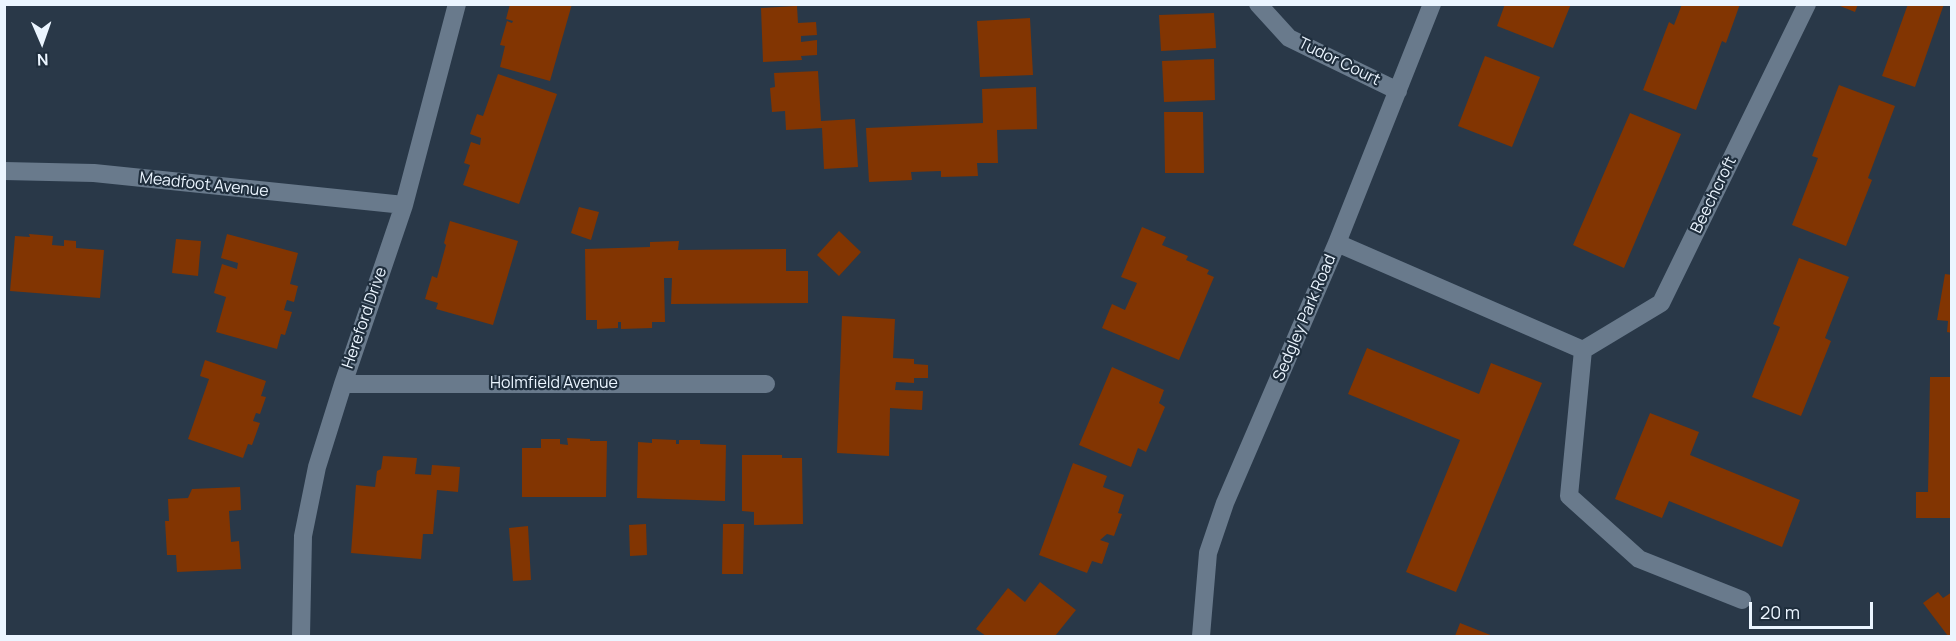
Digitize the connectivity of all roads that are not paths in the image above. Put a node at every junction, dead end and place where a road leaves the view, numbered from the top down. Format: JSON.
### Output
{"nodes":[{"id":1,"x":457,"y":4,"type":"edge"},
{"id":2,"x":1258,"y":4,"type":"edge"},
{"id":3,"x":1432,"y":4,"type":"edge"},
{"id":4,"x":1807,"y":4,"type":"edge"},
{"id":5,"x":1398,"y":91,"type":"junction"},
{"id":6,"x":4,"y":171,"type":"edge"},
{"id":7,"x":404,"y":205,"type":"junction"},
{"id":8,"x":1337,"y":243,"type":"junction"},
{"id":9,"x":1583,"y":350,"type":"junction"},
{"id":10,"x":343,"y":384,"type":"junction"},
{"id":11,"x":765,"y":384,"type":"dead end"},
{"id":12,"x":1742,"y":600,"type":"dead end"},
{"id":13,"x":301,"y":636,"type":"edge"},
{"id":14,"x":1201,"y":636,"type":"edge"}],
"edges":[{"from":1,"to":7,"type":"street","name":"Hereford Drive"},
{"from":2,"to":5,"type":"street","name":"Tudor Court"},
{"from":3,"to":5,"type":"street","name":"Sedgley Park Road"},
{"from":4,"to":9,"type":"street","name":"Beechcroft"},
{"from":5,"to":8,"type":"street","name":"Sedgley Park Road"},
{"from":6,"to":7,"type":"street","name":"Meadfoot Avenue"},
{"from":7,"to":10,"type":"street","name":"Hereford Drive"},
{"from":8,"to":9,"type":"street"},
{"from":8,"to":14,"type":"street","name":"Sedgley Park Road"},
{"from":9,"to":12,"type":"street"},
{"from":10,"to":11,"type":"street","name":"Holmfield Avenue"},
{"from":10,"to":13,"type":"street","name":"Hereford Drive"}]}
